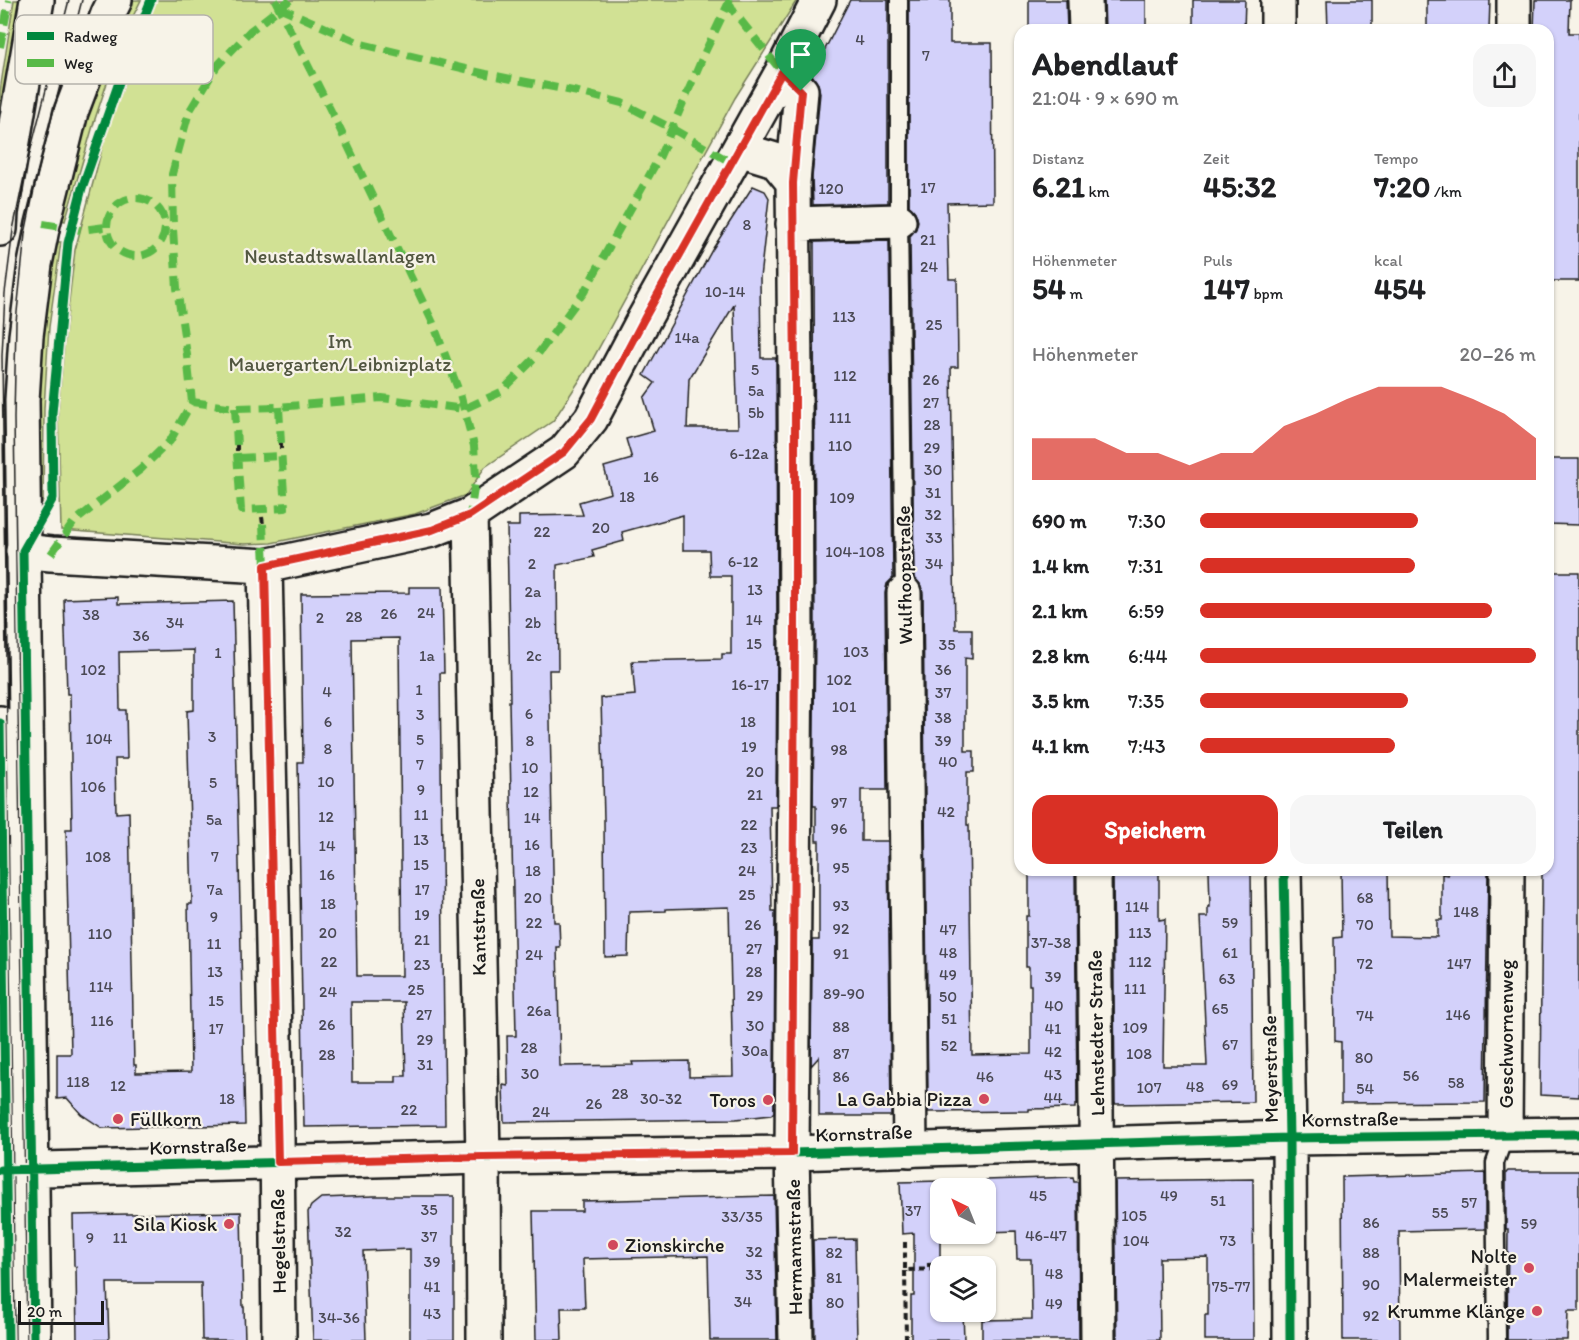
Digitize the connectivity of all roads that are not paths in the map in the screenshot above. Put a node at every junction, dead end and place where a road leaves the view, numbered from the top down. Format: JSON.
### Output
{"nodes":[{"id":1,"x":37,"y":0,"type":"edge"},
{"id":2,"x":115,"y":0,"type":"edge"},
{"id":3,"x":819,"y":0,"type":"edge"},
{"id":4,"x":899,"y":0,"type":"edge"},
{"id":5,"x":1085,"y":0,"type":"edge"},
{"id":6,"x":1278,"y":0,"type":"edge"},
{"id":7,"x":1514,"y":0,"type":"edge"},
{"id":8,"x":34,"y":15,"type":"edge"},
{"id":9,"x":109,"y":15,"type":"edge"},
{"id":10,"x":1086,"y":24,"type":"edge"},
{"id":11,"x":1278,"y":24,"type":"edge"},
{"id":12,"x":1514,"y":24,"type":"edge"},
{"id":13,"x":782,"y":72,"type":"junction"},
{"id":14,"x":23,"y":84,"type":"edge"},
{"id":15,"x":82,"y":84,"type":"edge"},
{"id":16,"x":739,"y":149,"type":"junction"},
{"id":17,"x":793,"y":183,"type":"junction"},
{"id":18,"x":899,"y":221,"type":"junction"},
{"id":19,"x":793,"y":224,"type":"junction"},
{"id":20,"x":0,"y":230,"type":"edge"},
{"id":21,"x":470,"y":515,"type":"junction"},
{"id":22,"x":23,"y":551,"type":"junction"},
{"id":23,"x":265,"y":566,"type":"junction"},
{"id":24,"x":904,"y":593,"type":"joint"},
{"id":25,"x":0,"y":723,"type":"edge"},
{"id":26,"x":1094,"y":876,"type":"edge"},
{"id":27,"x":1284,"y":876,"type":"edge"},
{"id":28,"x":1507,"y":876,"type":"edge"},
{"id":29,"x":1505,"y":1134,"type":"junction"},
{"id":30,"x":1579,"y":1134,"type":"edge"},
{"id":31,"x":1289,"y":1138,"type":"junction"},
{"id":32,"x":1097,"y":1144,"type":"junction"},
{"id":33,"x":910,"y":1150,"type":"junction"},
{"id":34,"x":792,"y":1153,"type":"junction"},
{"id":35,"x":483,"y":1157,"type":"junction"},
{"id":36,"x":278,"y":1162,"type":"junction"},
{"id":37,"x":13,"y":1170,"type":"edge"},
{"id":38,"x":8,"y":1340,"type":"edge"},
{"id":39,"x":34,"y":1340,"type":"edge"},
{"id":40,"x":279,"y":1340,"type":"edge"},
{"id":41,"x":484,"y":1340,"type":"edge"},
{"id":42,"x":796,"y":1340,"type":"edge"},
{"id":43,"x":1098,"y":1340,"type":"edge"},
{"id":44,"x":1290,"y":1340,"type":"edge"},
{"id":45,"x":1497,"y":1340,"type":"edge"}],
"edges":[{"from":1,"to":8,"type":"street"},
{"from":2,"to":9,"type":"street"},
{"from":3,"to":13,"type":"street"},
{"from":4,"to":18,"type":"lane","name":"Wulfhoopstraße"},
{"from":5,"to":10,"type":"street"},
{"from":6,"to":11,"type":"street"},
{"from":7,"to":12,"type":"street"},
{"from":13,"to":16,"type":"street"},
{"from":13,"to":17,"type":"street","name":"Hermannstraße"},
{"from":14,"to":20,"type":"street"},
{"from":15,"to":22,"type":"street"},
{"from":16,"to":17,"type":"street"},
{"from":16,"to":21,"type":"street"},
{"from":17,"to":19,"type":"street","name":"Hermannstraße"},
{"from":18,"to":19,"type":"street"},
{"from":18,"to":24,"type":"lane","name":"Wulfhoopstraße"},
{"from":19,"to":34,"type":"street","name":"Hermannstraße"},
{"from":21,"to":23,"type":"street"},
{"from":21,"to":35,"type":"street","name":"Kantstraße"},
{"from":22,"to":23,"type":"street"},
{"from":22,"to":37,"type":"street"},
{"from":23,"to":36,"type":"street","name":"Hegelstraße"},
{"from":24,"to":33,"type":"street","name":"Wulfhoopstraße"},
{"from":25,"to":37,"type":"street"},
{"from":26,"to":32,"type":"street","name":"Lehnstedter Straße"},
{"from":27,"to":31,"type":"street","name":"Meyerstraße"},
{"from":28,"to":29,"type":"street","name":"Geschwornenweg"},
{"from":29,"to":30,"type":"street","name":"Kornstraße"},
{"from":29,"to":31,"type":"street","name":"Kornstraße"},
{"from":29,"to":45,"type":"lane","name":"Geschwornenweg"},
{"from":31,"to":32,"type":"street","name":"Kornstraße"},
{"from":31,"to":44,"type":"street","name":"Meyerstraße"},
{"from":32,"to":33,"type":"street","name":"Kornstraße"},
{"from":32,"to":43,"type":"street","name":"Lehnstedter Straße"},
{"from":33,"to":34,"type":"street","name":"Kornstraße"},
{"from":34,"to":35,"type":"street","name":"Kornstraße"},
{"from":34,"to":42,"type":"street","name":"Hermannstraße"},
{"from":35,"to":36,"type":"street","name":"Kornstraße"},
{"from":35,"to":41,"type":"street","name":"Kantstraße"},
{"from":36,"to":37,"type":"street","name":"Kornstraße"},
{"from":36,"to":40,"type":"street","name":"Hegelstraße"},
{"from":37,"to":38,"type":"street"},
{"from":37,"to":39,"type":"street"}]}
